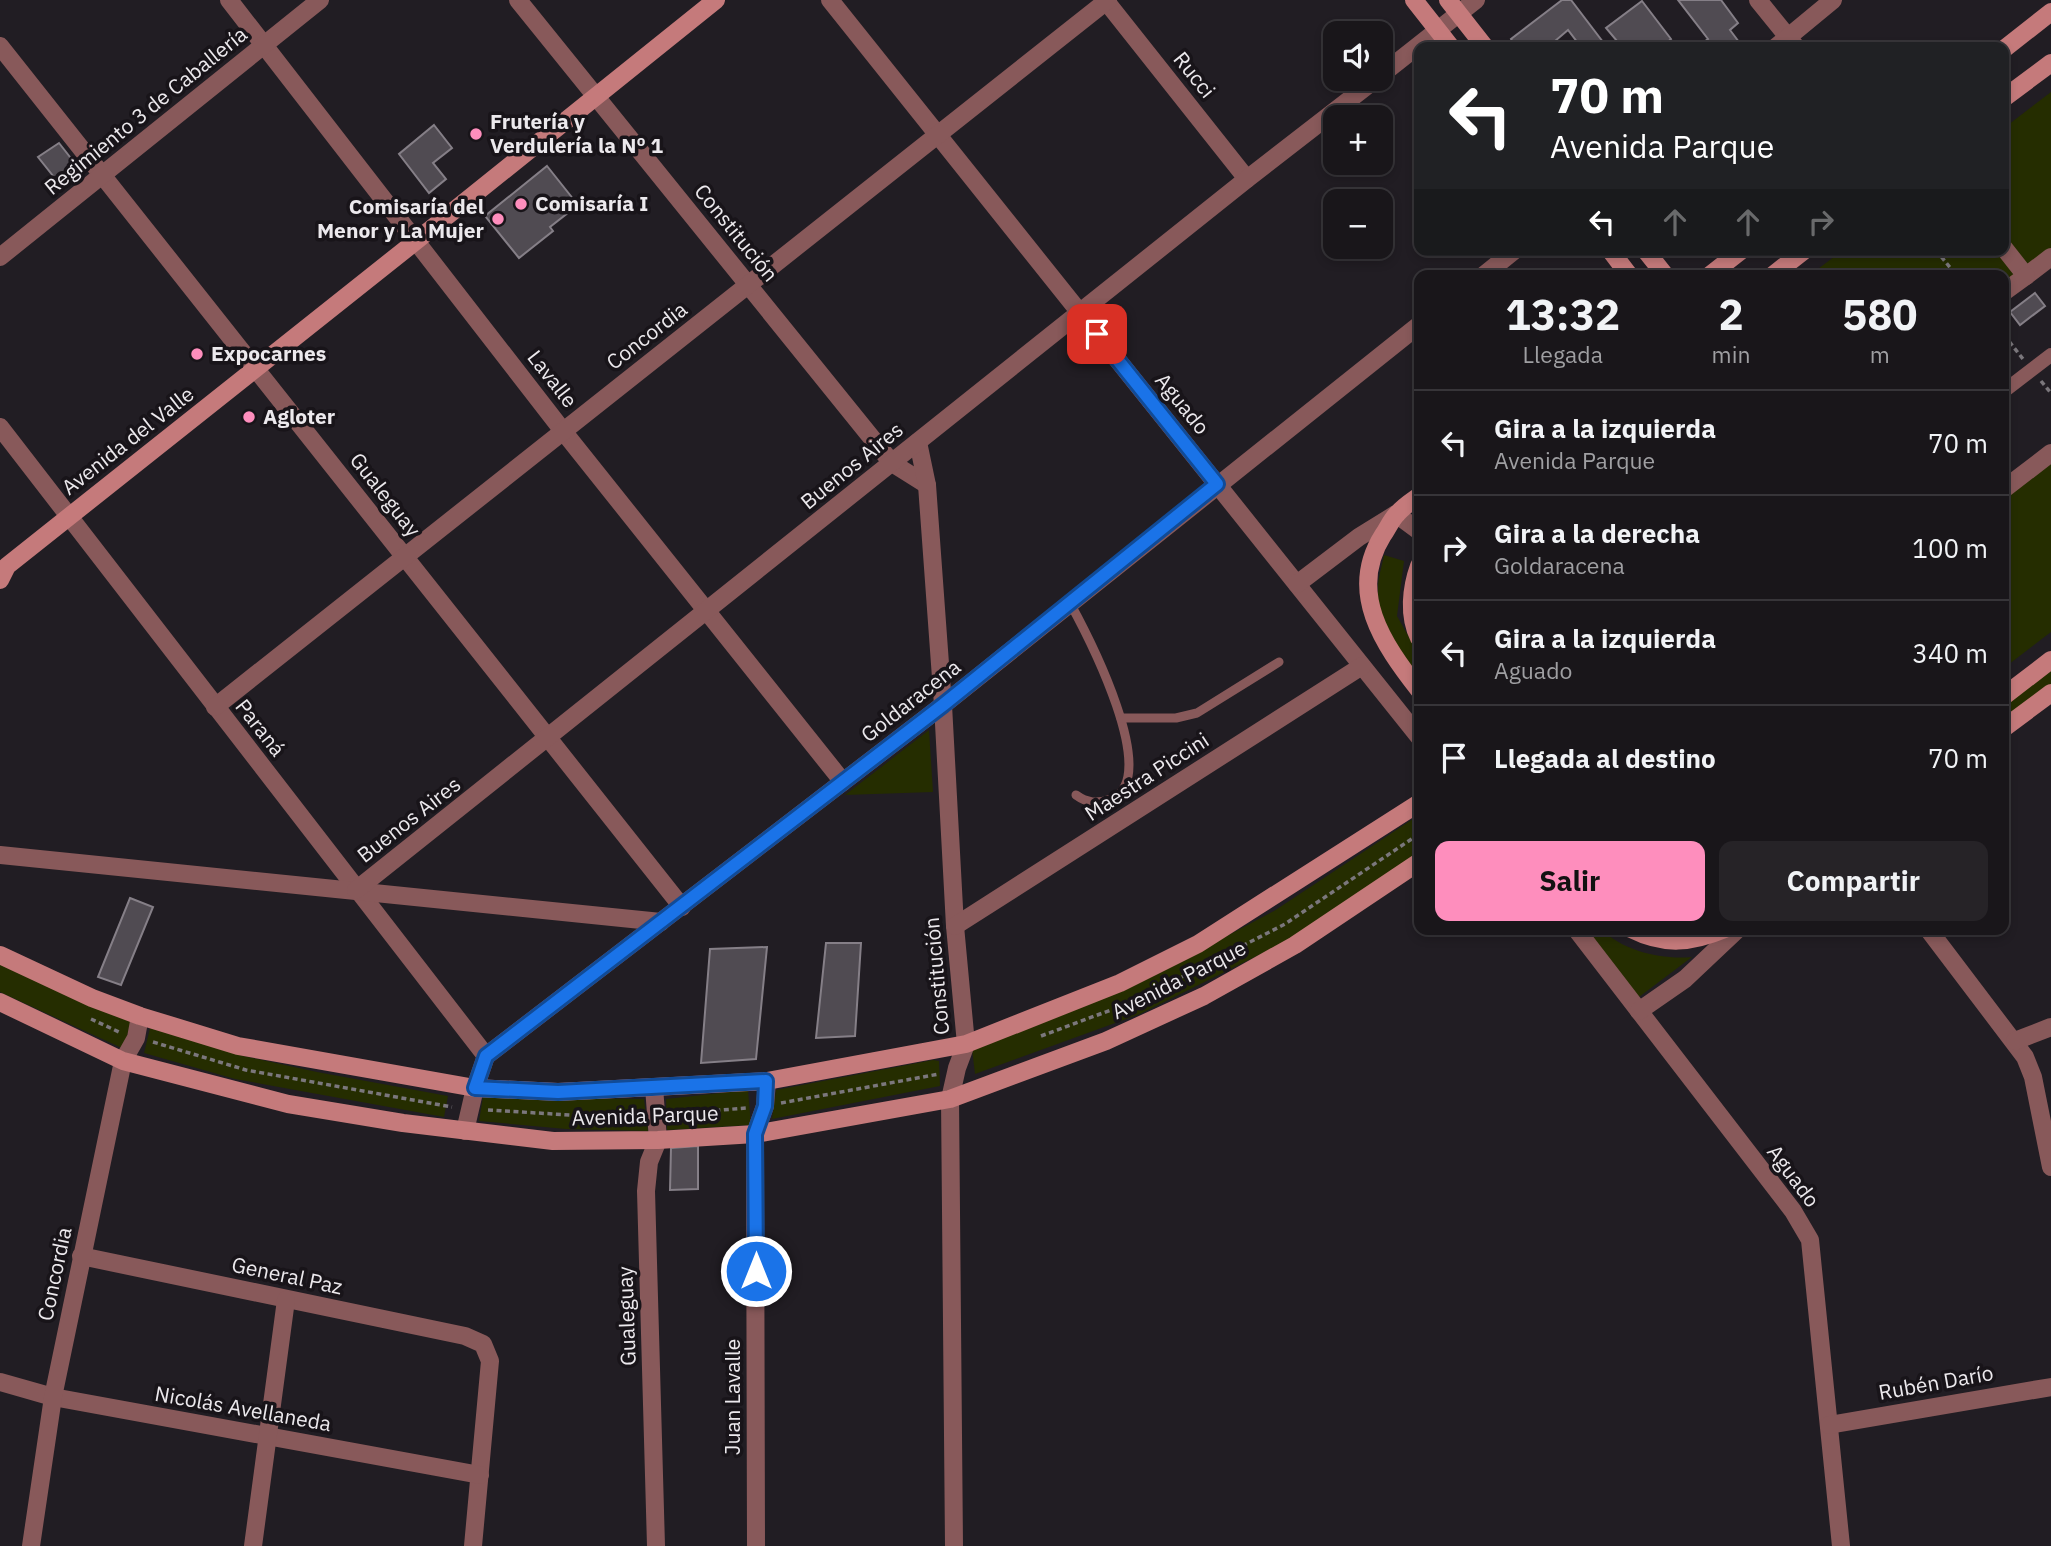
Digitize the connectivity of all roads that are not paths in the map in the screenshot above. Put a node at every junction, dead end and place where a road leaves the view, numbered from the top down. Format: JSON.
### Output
{"nodes":[{"id":1,"x":229,"y":0,"type":"edge"},
{"id":2,"x":320,"y":0,"type":"edge"},
{"id":3,"x":518,"y":0,"type":"edge"},
{"id":4,"x":716,"y":0,"type":"edge"},
{"id":5,"x":830,"y":0,"type":"edge"},
{"id":6,"x":1414,"y":0,"type":"edge"},
{"id":7,"x":1476,"y":0,"type":"edge"},
{"id":8,"x":1758,"y":0,"type":"edge"},
{"id":9,"x":1833,"y":0,"type":"edge"},
{"id":10,"x":2042,"y":0,"type":"edge"},
{"id":11,"x":1106,"y":1,"type":"edge"},
{"id":12,"x":1454,"y":7,"type":"edge"},
{"id":13,"x":2051,"y":12,"type":"edge"},
{"id":14,"x":1438,"y":31,"type":"junction"},
{"id":15,"x":1424,"y":42,"type":"edge"},
{"id":16,"x":1447,"y":42,"type":"edge"},
{"id":17,"x":1481,"y":42,"type":"edge"},
{"id":18,"x":1786,"y":42,"type":"edge"},
{"id":19,"x":1789,"y":42,"type":"edge"},
{"id":20,"x":264,"y":45,"type":"junction"},
{"id":21,"x":2009,"y":45,"type":"edge"},
{"id":22,"x":0,"y":46,"type":"edge"},
{"id":23,"x":1414,"y":50,"type":"edge"},
{"id":24,"x":2051,"y":63,"type":"edge"},
{"id":25,"x":1393,"y":66,"type":"edge"},
{"id":26,"x":1361,"y":91,"type":"edge"},
{"id":27,"x":2009,"y":94,"type":"edge"},
{"id":28,"x":596,"y":96,"type":"junction"},
{"id":29,"x":938,"y":135,"type":"junction"},
{"id":30,"x":102,"y":175,"type":"junction"},
{"id":31,"x":1247,"y":179,"type":"junction"},
{"id":32,"x":416,"y":241,"type":"junction"},
{"id":33,"x":2009,"y":254,"type":"edge"},
{"id":34,"x":1508,"y":256,"type":"edge"},
{"id":35,"x":1615,"y":256,"type":"edge"},
{"id":36,"x":1650,"y":256,"type":"edge"},
{"id":37,"x":1734,"y":256,"type":"edge"},
{"id":38,"x":1797,"y":256,"type":"edge"},
{"id":39,"x":0,"y":257,"type":"edge"},
{"id":40,"x":2051,"y":257,"type":"edge"},
{"id":41,"x":1490,"y":270,"type":"edge"},
{"id":42,"x":1625,"y":270,"type":"edge"},
{"id":43,"x":1661,"y":270,"type":"edge"},
{"id":44,"x":1716,"y":270,"type":"edge"},
{"id":45,"x":1779,"y":270,"type":"edge"},
{"id":46,"x":2026,"y":276,"type":"junction"},
{"id":47,"x":748,"y":285,"type":"junction"},
{"id":48,"x":2009,"y":288,"type":"edge"},
{"id":49,"x":1080,"y":313,"type":"junction"},
{"id":50,"x":1414,"y":329,"type":"edge"},
{"id":51,"x":2051,"y":355,"type":"edge"},
{"id":52,"x":256,"y":369,"type":"junction"},
{"id":53,"x":2009,"y":387,"type":"edge"},
{"id":54,"x":0,"y":427,"type":"edge"},
{"id":55,"x":563,"y":431,"type":"junction"},
{"id":56,"x":918,"y":442,"type":"junction"},
{"id":57,"x":2051,"y":453,"type":"edge"},
{"id":58,"x":892,"y":463,"type":"junction"},
{"id":59,"x":1217,"y":484,"type":"junction"},
{"id":60,"x":927,"y":485,"type":"junction"},
{"id":61,"x":2009,"y":485,"type":"edge"},
{"id":62,"x":1414,"y":500,"type":"edge"},
{"id":63,"x":1396,"y":514,"type":"junction"},
{"id":64,"x":69,"y":516,"type":"junction"},
{"id":65,"x":1414,"y":527,"type":"edge"},
{"id":66,"x":405,"y":557,"type":"junction"},
{"id":67,"x":0,"y":580,"type":"edge"},
{"id":68,"x":1297,"y":584,"type":"junction"},
{"id":69,"x":1414,"y":590,"type":"edge"},
{"id":70,"x":1070,"y":603,"type":"junction"},
{"id":71,"x":708,"y":610,"type":"junction"},
{"id":72,"x":1414,"y":619,"type":"edge"},
{"id":73,"x":2051,"y":660,"type":"edge"},
{"id":74,"x":1279,"y":662,"type":"dead end"},
{"id":75,"x":1362,"y":666,"type":"junction"},
{"id":76,"x":1414,"y":683,"type":"edge"},
{"id":77,"x":2009,"y":692,"type":"edge"},
{"id":78,"x":2051,"y":692,"type":"edge"},
{"id":79,"x":943,"y":705,"type":"junction"},
{"id":80,"x":215,"y":707,"type":"junction"},
{"id":81,"x":1121,"y":718,"type":"junction"},
{"id":82,"x":2009,"y":724,"type":"edge"},
{"id":83,"x":1414,"y":731,"type":"edge"},
{"id":84,"x":548,"y":738,"type":"junction"},
{"id":85,"x":843,"y":782,"type":"junction"},
{"id":86,"x":1076,"y":795,"type":"dead end"},
{"id":87,"x":1414,"y":806,"type":"edge"},
{"id":88,"x":0,"y":855,"type":"edge"},
{"id":89,"x":1414,"y":865,"type":"edge"},
{"id":90,"x":356,"y":890,"type":"junction"},
{"id":91,"x":682,"y":907,"type":"junction"},
{"id":92,"x":661,"y":922,"type":"junction"},
{"id":93,"x":955,"y":926,"type":"junction"},
{"id":94,"x":1581,"y":935,"type":"edge"},
{"id":95,"x":1643,"y":935,"type":"edge"},
{"id":96,"x":1711,"y":935,"type":"edge"},
{"id":97,"x":1732,"y":935,"type":"edge"},
{"id":98,"x":1933,"y":935,"type":"edge"},
{"id":99,"x":0,"y":955,"type":"edge"},
{"id":100,"x":0,"y":1002,"type":"edge"},
{"id":101,"x":1639,"y":1011,"type":"junction"},
{"id":102,"x":140,"y":1016,"type":"junction"},
{"id":103,"x":2051,"y":1027,"type":"edge"},
{"id":104,"x":2015,"y":1041,"type":"junction"},
{"id":105,"x":966,"y":1044,"type":"junction"},
{"id":106,"x":486,"y":1056,"type":"junction"},
{"id":107,"x":123,"y":1061,"type":"junction"},
{"id":108,"x":766,"y":1081,"type":"junction"},
{"id":109,"x":654,"y":1087,"type":"junction"},
{"id":110,"x":475,"y":1088,"type":"junction"},
{"id":111,"x":950,"y":1099,"type":"junction"},
{"id":112,"x":465,"y":1131,"type":"junction"},
{"id":113,"x":755,"y":1134,"type":"junction"},
{"id":114,"x":658,"y":1140,"type":"junction"},
{"id":115,"x":2051,"y":1167,"type":"edge"},
{"id":116,"x":81,"y":1256,"type":"junction"},
{"id":117,"x":286,"y":1300,"type":"junction"},
{"id":118,"x":0,"y":1382,"type":"edge"},
{"id":119,"x":2051,"y":1387,"type":"edge"},
{"id":120,"x":52,"y":1397,"type":"junction"},
{"id":121,"x":1829,"y":1425,"type":"junction"},
{"id":122,"x":269,"y":1437,"type":"junction"},
{"id":123,"x":480,"y":1475,"type":"junction"},
{"id":124,"x":31,"y":1546,"type":"edge"},
{"id":125,"x":253,"y":1546,"type":"edge"},
{"id":126,"x":473,"y":1546,"type":"edge"},
{"id":127,"x":656,"y":1546,"type":"edge"},
{"id":128,"x":756,"y":1546,"type":"edge"},
{"id":129,"x":954,"y":1546,"type":"edge"},
{"id":130,"x":1842,"y":1546,"type":"edge"}],
"edges":[{"from":1,"to":20,"type":"street","name":"Lavalle"},
{"from":2,"to":20,"type":"street","name":"Regimiento 3 de Caballería"},
{"from":3,"to":28,"type":"street","name":"Constitución"},
{"from":4,"to":28,"type":"main road","name":"Avenida del Valle"},
{"from":5,"to":29,"type":"street","name":"Aguado"},
{"from":6,"to":14,"type":"main road"},
{"from":7,"to":12,"type":"street"},
{"from":8,"to":18,"type":"street"},
{"from":9,"to":19,"type":"street"},
{"from":10,"to":13,"type":"street"},
{"from":11,"to":29,"type":"street","name":"Concordia"},
{"from":11,"to":31,"type":"street","name":"Rucci"},
{"from":12,"to":14,"type":"street"},
{"from":12,"to":17,"type":"main road"},
{"from":13,"to":21,"type":"main road"},
{"from":14,"to":15,"type":"street"},
{"from":14,"to":16,"type":"main road"},
{"from":20,"to":30,"type":"street","name":"Regimiento 3 de Caballería"},
{"from":20,"to":32,"type":"street","name":"Lavalle"},
{"from":22,"to":30,"type":"street","name":"Gualeguay"},
{"from":23,"to":25,"type":"street"},
{"from":24,"to":27,"type":"main road"},
{"from":26,"to":31,"type":"street","name":"Buenos Aires"},
{"from":28,"to":32,"type":"main road","name":"Avenida del Valle"},
{"from":28,"to":47,"type":"street","name":"Constitución"},
{"from":29,"to":47,"type":"street","name":"Concordia"},
{"from":29,"to":49,"type":"street","name":"Aguado"},
{"from":30,"to":39,"type":"street","name":"Regimiento 3 de Caballería"},
{"from":30,"to":52,"type":"street","name":"Gualeguay"},
{"from":31,"to":49,"type":"street","name":"Buenos Aires"},
{"from":32,"to":52,"type":"main road","name":"Avenida del Valle"},
{"from":32,"to":55,"type":"street","name":"Lavalle"},
{"from":33,"to":46,"type":"street"},
{"from":34,"to":41,"type":"street"},
{"from":35,"to":42,"type":"main road"},
{"from":36,"to":43,"type":"main road"},
{"from":37,"to":44,"type":"main road"},
{"from":38,"to":45,"type":"main road"},
{"from":40,"to":46,"type":"street"},
{"from":46,"to":48,"type":"street"},
{"from":47,"to":55,"type":"street","name":"Concordia"},
{"from":47,"to":58,"type":"street","name":"Constitución"},
{"from":49,"to":56,"type":"street","name":"Buenos Aires"},
{"from":49,"to":59,"type":"street","name":"Aguado"},
{"from":50,"to":59,"type":"street","name":"Goldaracena"},
{"from":51,"to":53,"type":"street"},
{"from":52,"to":64,"type":"main road","name":"Avenida del Valle"},
{"from":52,"to":66,"type":"street","name":"Gualeguay"},
{"from":54,"to":64,"type":"street","name":"Paraná"},
{"from":55,"to":66,"type":"street","name":"Concordia"},
{"from":55,"to":71,"type":"street","name":"Lavalle"},
{"from":56,"to":58,"type":"street","name":"Buenos Aires"},
{"from":56,"to":60,"type":"street","name":"Constitución"},
{"from":57,"to":61,"type":"street"},
{"from":58,"to":60,"type":"street","name":"Constitución"},
{"from":58,"to":71,"type":"street","name":"Buenos Aires"},
{"from":59,"to":68,"type":"street","name":"Aguado"},
{"from":59,"to":70,"type":"street","name":"Goldaracena"},
{"from":60,"to":79,"type":"street","name":"Constitución"},
{"from":62,"to":63,"type":"main road"},
{"from":63,"to":65,"type":"street"},
{"from":63,"to":68,"type":"street"},
{"from":63,"to":76,"type":"main road"},
{"from":64,"to":67,"type":"main road","name":"Avenida del Valle"},
{"from":64,"to":80,"type":"street","name":"Paraná"},
{"from":66,"to":80,"type":"street","name":"Concordia"},
{"from":66,"to":84,"type":"street","name":"Gualeguay"},
{"from":68,"to":75,"type":"street","name":"Aguado"},
{"from":69,"to":72,"type":"main road"},
{"from":70,"to":79,"type":"street","name":"Goldaracena"},
{"from":70,"to":81,"type":"lane"},
{"from":71,"to":84,"type":"street","name":"Buenos Aires"},
{"from":71,"to":85,"type":"street","name":"Lavalle"},
{"from":73,"to":77,"type":"main road"},
{"from":74,"to":81,"type":"lane"},
{"from":75,"to":83,"type":"street","name":"Aguado"},
{"from":75,"to":93,"type":"street","name":"Maestra Piccini"},
{"from":78,"to":82,"type":"main road"},
{"from":79,"to":85,"type":"street","name":"Goldaracena"},
{"from":79,"to":93,"type":"street","name":"Constitución"},
{"from":80,"to":90,"type":"street","name":"Paraná"},
{"from":81,"to":86,"type":"lane"},
{"from":84,"to":90,"type":"street","name":"Buenos Aires"},
{"from":84,"to":91,"type":"street","name":"Gualeguay"},
{"from":85,"to":91,"type":"street","name":"Goldaracena"},
{"from":87,"to":105,"type":"main road","name":"Avenida Parque"},
{"from":88,"to":90,"type":"street"},
{"from":89,"to":111,"type":"main road","name":"Avenida Parque"},
{"from":90,"to":92,"type":"street"},
{"from":90,"to":106,"type":"street","name":"Paraná"},
{"from":91,"to":92,"type":"street","name":"Goldaracena"},
{"from":92,"to":106,"type":"street","name":"Goldaracena"},
{"from":93,"to":105,"type":"street","name":"Constitución"},
{"from":94,"to":101,"type":"street","name":"Aguado"},
{"from":95,"to":96,"type":"main road"},
{"from":97,"to":101,"type":"street"},
{"from":98,"to":104,"type":"street"},
{"from":99,"to":102,"type":"main road","name":"Avenida Parque"},
{"from":100,"to":107,"type":"main road","name":"Avenida Parque"},
{"from":101,"to":121,"type":"street","name":"Aguado"},
{"from":102,"to":107,"type":"street","name":"Concordia"},
{"from":102,"to":110,"type":"main road","name":"Avenida Parque"},
{"from":103,"to":104,"type":"street"},
{"from":104,"to":115,"type":"street"},
{"from":105,"to":108,"type":"main road","name":"Avenida Parque"},
{"from":105,"to":111,"type":"street","name":"Constitución"},
{"from":106,"to":110,"type":"street"},
{"from":107,"to":112,"type":"main road","name":"Avenida Parque"},
{"from":107,"to":116,"type":"street","name":"Concordia"},
{"from":108,"to":109,"type":"main road","name":"Avenida Parque"},
{"from":108,"to":113,"type":"street","name":"Juan Lavalle"},
{"from":109,"to":110,"type":"main road","name":"Avenida Parque"},
{"from":109,"to":114,"type":"street","name":"Gualeguay"},
{"from":110,"to":112,"type":"street"},
{"from":111,"to":113,"type":"main road","name":"Avenida Parque"},
{"from":111,"to":129,"type":"street","name":"Constitución"},
{"from":112,"to":114,"type":"main road","name":"Avenida Parque"},
{"from":113,"to":114,"type":"main road","name":"Avenida Parque"},
{"from":113,"to":128,"type":"street","name":"Juan Lavalle"},
{"from":114,"to":127,"type":"street","name":"Gualeguay"},
{"from":116,"to":117,"type":"street","name":"General Paz"},
{"from":116,"to":120,"type":"street","name":"Concordia"},
{"from":117,"to":122,"type":"street"},
{"from":117,"to":123,"type":"street","name":"General Paz"},
{"from":118,"to":120,"type":"street","name":"Nicolás Avellaneda"},
{"from":119,"to":121,"type":"street","name":"Rubén Darío"},
{"from":120,"to":122,"type":"street","name":"Nicolás Avellaneda"},
{"from":120,"to":124,"type":"street","name":"Concordia"},
{"from":121,"to":130,"type":"street","name":"Aguado"},
{"from":122,"to":123,"type":"street","name":"Nicolás Avellaneda"},
{"from":122,"to":125,"type":"street"},
{"from":123,"to":126,"type":"street"}]}
